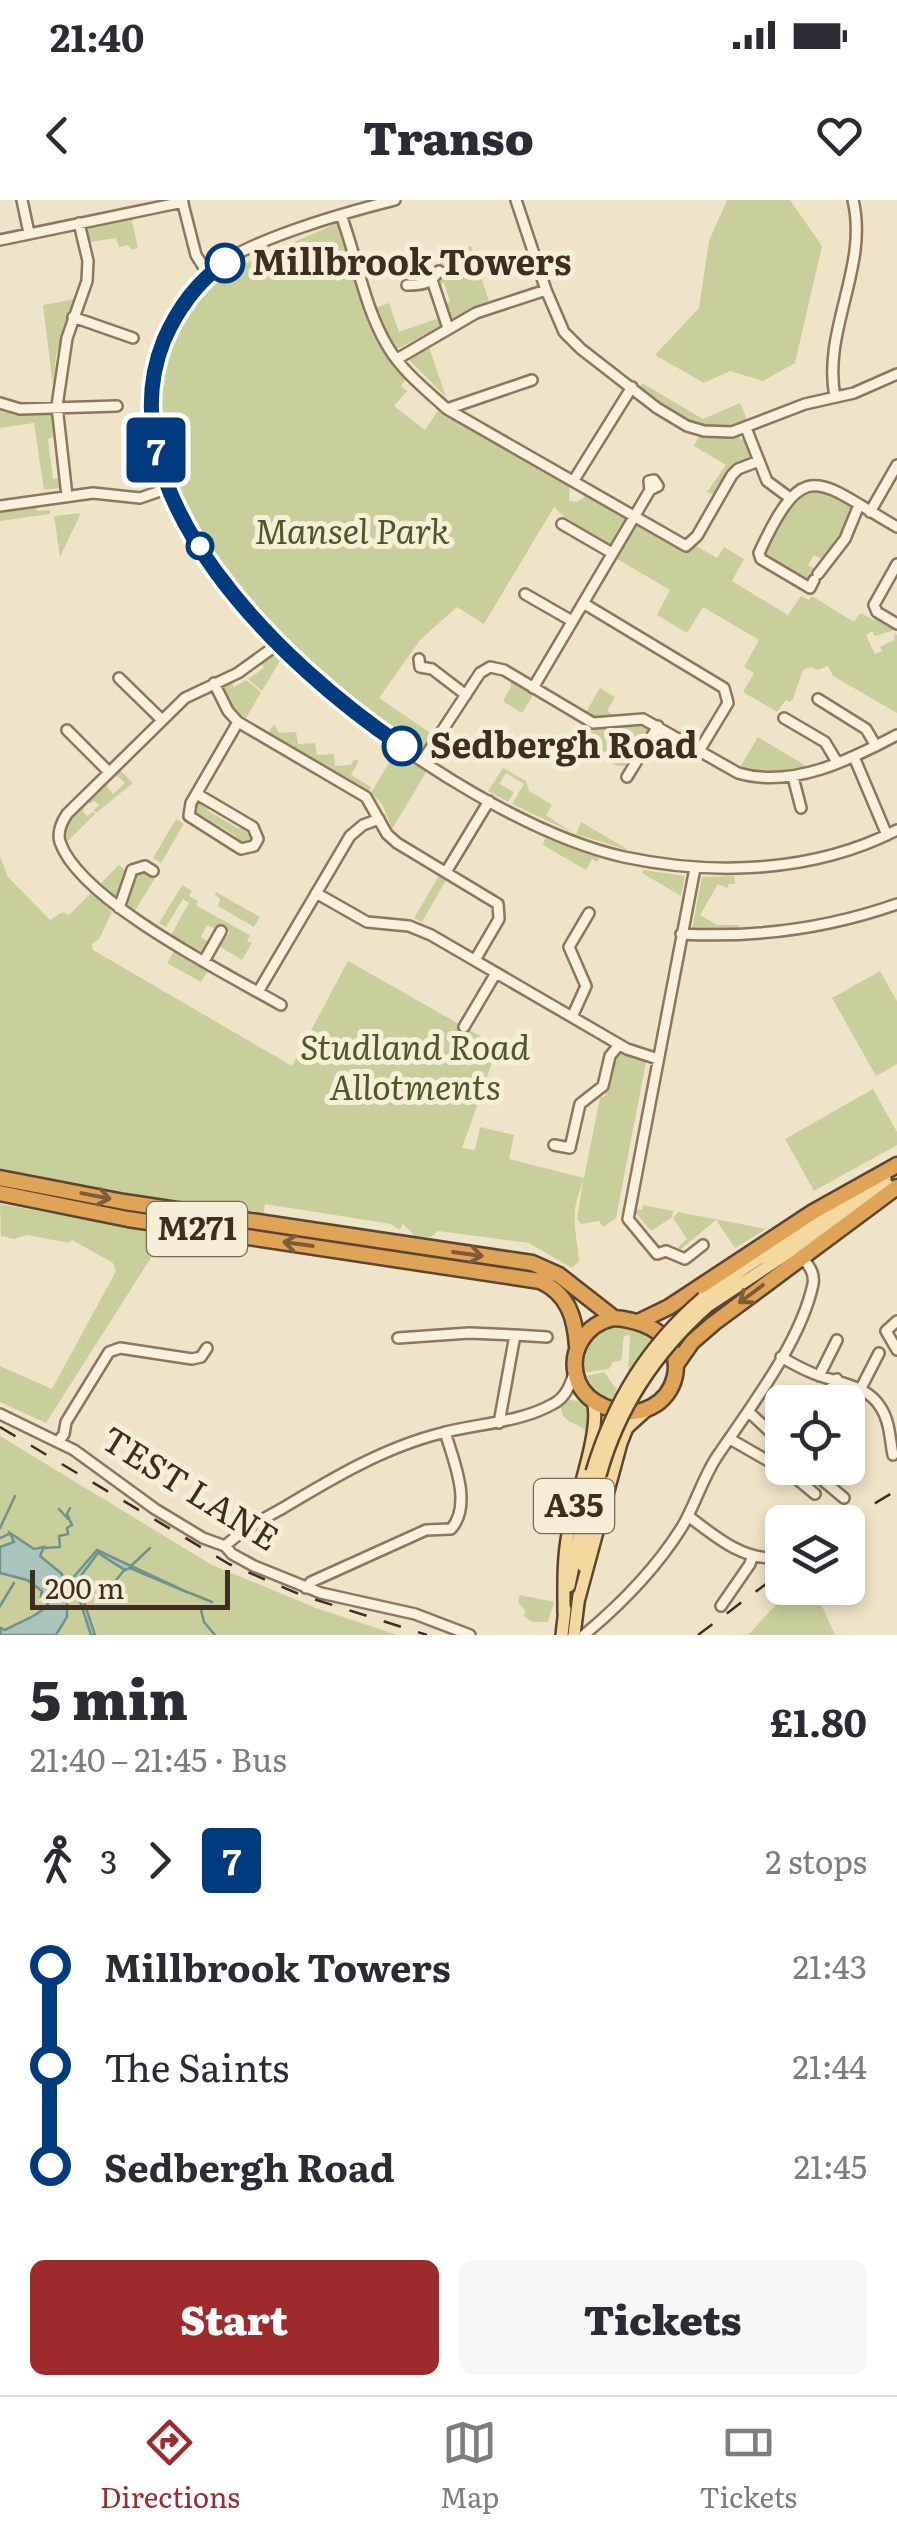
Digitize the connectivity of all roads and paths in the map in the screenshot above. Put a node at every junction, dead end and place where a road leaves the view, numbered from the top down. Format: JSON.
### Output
{"nodes":[{"id":1,"x":22,"y":200,"type":"edge"},
{"id":2,"x":396,"y":200,"type":"edge"},
{"id":3,"x":516,"y":200,"type":"edge"},
{"id":4,"x":853,"y":200,"type":"edge"},
{"id":5,"x":182,"y":201,"type":"edge"},
{"id":6,"x":341,"y":215,"type":"junction"},
{"id":7,"x":78,"y":223,"type":"junction"},
{"id":8,"x":29,"y":233,"type":"junction"},
{"id":9,"x":0,"y":240,"type":"edge"},
{"id":10,"x":208,"y":274,"type":"junction"},
{"id":11,"x":407,"y":285,"type":"dead end"},
{"id":12,"x":546,"y":290,"type":"junction"},
{"id":13,"x":73,"y":317,"type":"junction"},
{"id":14,"x":448,"y":328,"type":"junction"},
{"id":15,"x":133,"y":338,"type":"dead end"},
{"id":16,"x":397,"y":359,"type":"junction"},
{"id":17,"x":897,"y":374,"type":"edge"},
{"id":18,"x":532,"y":380,"type":"dead end"},
{"id":19,"x":632,"y":387,"type":"junction"},
{"id":20,"x":835,"y":397,"type":"junction"},
{"id":21,"x":0,"y":403,"type":"edge"},
{"id":22,"x":57,"y":406,"type":"junction"},
{"id":23,"x":116,"y":406,"type":"dead end"},
{"id":24,"x":447,"y":409,"type":"junction"},
{"id":25,"x":746,"y":428,"type":"junction"},
{"id":26,"x":758,"y":462,"type":"junction"},
{"id":27,"x":897,"y":465,"type":"edge"},
{"id":28,"x":574,"y":480,"type":"junction"},
{"id":29,"x":169,"y":488,"type":"junction"},
{"id":30,"x":650,"y":490,"type":"dead end"},
{"id":31,"x":68,"y":496,"type":"junction"},
{"id":32,"x":790,"y":498,"type":"junction"},
{"id":33,"x":858,"y":505,"type":"junction"},
{"id":34,"x":0,"y":506,"type":"edge"},
{"id":35,"x":870,"y":512,"type":"junction"},
{"id":36,"x":634,"y":516,"type":"junction"},
{"id":37,"x":562,"y":524,"type":"dead end"},
{"id":38,"x":897,"y":527,"type":"edge"},
{"id":39,"x":612,"y":553,"type":"junction"},
{"id":40,"x":897,"y":564,"type":"edge"},
{"id":41,"x":525,"y":594,"type":"dead end"},
{"id":42,"x":583,"y":604,"type":"junction"},
{"id":43,"x":572,"y":622,"type":"junction"},
{"id":44,"x":897,"y":624,"type":"edge"},
{"id":45,"x":278,"y":644,"type":"junction"},
{"id":46,"x":418,"y":666,"type":"dead end"},
{"id":47,"x":119,"y":678,"type":"dead end"},
{"id":48,"x":214,"y":684,"type":"junction"},
{"id":49,"x":533,"y":688,"type":"junction"},
{"id":50,"x":466,"y":695,"type":"junction"},
{"id":51,"x":818,"y":699,"type":"dead end"},
{"id":52,"x":784,"y":718,"type":"dead end"},
{"id":53,"x":162,"y":720,"type":"junction"},
{"id":54,"x":238,"y":722,"type":"junction"},
{"id":55,"x":658,"y":726,"type":"junction"},
{"id":56,"x":67,"y":730,"type":"dead end"},
{"id":57,"x":897,"y":735,"type":"edge"},
{"id":58,"x":876,"y":746,"type":"junction"},
{"id":59,"x":699,"y":751,"type":"junction"},
{"id":60,"x":854,"y":757,"type":"junction"},
{"id":61,"x":423,"y":760,"type":"junction"},
{"id":62,"x":837,"y":762,"type":"junction"},
{"id":63,"x":109,"y":772,"type":"junction"},
{"id":64,"x":627,"y":772,"type":"dead end"},
{"id":65,"x":793,"y":777,"type":"junction"},
{"id":66,"x":196,"y":794,"type":"junction"},
{"id":67,"x":489,"y":801,"type":"junction"},
{"id":68,"x":801,"y":808,"type":"dead end"},
{"id":69,"x":379,"y":818,"type":"junction"},
{"id":70,"x":892,"y":832,"type":"edge"},
{"id":71,"x":149,"y":866,"type":"dead end"},
{"id":72,"x":695,"y":868,"type":"junction"},
{"id":73,"x":446,"y":872,"type":"junction"},
{"id":74,"x":316,"y":893,"type":"junction"},
{"id":75,"x":897,"y":904,"type":"edge"},
{"id":76,"x":119,"y":908,"type":"junction"},
{"id":77,"x":588,"y":913,"type":"dead end"},
{"id":78,"x":217,"y":933,"type":"dead end"},
{"id":79,"x":681,"y":934,"type":"junction"},
{"id":80,"x":474,"y":960,"type":"junction"},
{"id":81,"x":204,"y":962,"type":"junction"},
{"id":82,"x":496,"y":973,"type":"junction"},
{"id":83,"x":258,"y":992,"type":"junction"},
{"id":84,"x":280,"y":1005,"type":"dead end"},
{"id":85,"x":572,"y":1017,"type":"junction"},
{"id":86,"x":464,"y":1027,"type":"dead end"},
{"id":87,"x":619,"y":1044,"type":"junction"},
{"id":88,"x":658,"y":1059,"type":"junction"},
{"id":89,"x":554,"y":1144,"type":"dead end"},
{"id":90,"x":570,"y":1148,"type":"junction"},
{"id":91,"x":583,"y":1151,"type":"dead end"},
{"id":92,"x":897,"y":1168,"type":"edge"},
{"id":93,"x":0,"y":1178,"type":"edge"},
{"id":94,"x":897,"y":1184,"type":"edge"},
{"id":95,"x":0,"y":1193,"type":"edge"},
{"id":96,"x":703,"y":1246,"type":"dead end"},
{"id":97,"x":802,"y":1256,"type":"junction"},
{"id":98,"x":559,"y":1274,"type":"junction"},
{"id":99,"x":700,"y":1298,"type":"junction"},
{"id":100,"x":614,"y":1318,"type":"junction"},
{"id":101,"x":897,"y":1320,"type":"edge"},
{"id":102,"x":638,"y":1322,"type":"junction"},
{"id":103,"x":515,"y":1335,"type":"junction"},
{"id":104,"x":547,"y":1337,"type":"dead end"},
{"id":105,"x":398,"y":1338,"type":"dead end"},
{"id":106,"x":837,"y":1340,"type":"dead end"},
{"id":107,"x":577,"y":1346,"type":"junction"},
{"id":108,"x":820,"y":1346,"type":"dead end"},
{"id":109,"x":207,"y":1348,"type":"dead end"},
{"id":110,"x":897,"y":1350,"type":"edge"},
{"id":111,"x":831,"y":1352,"type":"junction"},
{"id":112,"x":879,"y":1353,"type":"dead end"},
{"id":113,"x":780,"y":1358,"type":"junction"},
{"id":114,"x":678,"y":1362,"type":"junction"},
{"id":115,"x":575,"y":1371,"type":"junction"},
{"id":116,"x":819,"y":1376,"type":"junction"},
{"id":117,"x":836,"y":1379,"type":"junction"},
{"id":118,"x":832,"y":1385,"type":"edge"},
{"id":119,"x":849,"y":1385,"type":"edge"},
{"id":120,"x":862,"y":1385,"type":"edge"},
{"id":121,"x":865,"y":1393,"type":"edge"},
{"id":122,"x":562,"y":1398,"type":"junction"},
{"id":123,"x":591,"y":1400,"type":"junction"},
{"id":124,"x":648,"y":1408,"type":"junction"},
{"id":125,"x":749,"y":1412,"type":"junction"},
{"id":126,"x":0,"y":1414,"type":"edge"},
{"id":127,"x":66,"y":1422,"type":"junction"},
{"id":128,"x":500,"y":1423,"type":"junction"},
{"id":129,"x":765,"y":1427,"type":"edge"},
{"id":130,"x":446,"y":1432,"type":"junction"},
{"id":131,"x":44,"y":1435,"type":"junction"},
{"id":132,"x":894,"y":1438,"type":"edge"},
{"id":133,"x":730,"y":1439,"type":"junction"},
{"id":134,"x":58,"y":1442,"type":"junction"},
{"id":135,"x":893,"y":1455,"type":"dead end"},
{"id":136,"x":596,"y":1473,"type":"junction"},
{"id":137,"x":828,"y":1485,"type":"edge"},
{"id":138,"x":815,"y":1494,"type":"dead end"},
{"id":139,"x":844,"y":1498,"type":"dead end"},
{"id":140,"x":688,"y":1516,"type":"junction"},
{"id":141,"x":724,"y":1524,"type":"dead end"},
{"id":142,"x":716,"y":1536,"type":"junction"},
{"id":143,"x":226,"y":1546,"type":"junction"},
{"id":144,"x":752,"y":1557,"type":"junction"},
{"id":145,"x":765,"y":1558,"type":"edge"},
{"id":146,"x":306,"y":1588,"type":"junction"},
{"id":147,"x":578,"y":1602,"type":"junction"},
{"id":148,"x":721,"y":1606,"type":"dead end"},
{"id":149,"x":564,"y":1613,"type":"junction"},
{"id":150,"x":470,"y":1635,"type":"edge"},
{"id":151,"x":562,"y":1635,"type":"edge"},
{"id":152,"x":574,"y":1635,"type":"edge"},
{"id":153,"x":584,"y":1635,"type":"edge"}],
"edges":[{"from":1,"to":8,"type":"street"},
{"from":2,"to":6,"type":"street"},
{"from":3,"to":12,"type":"street"},
{"from":4,"to":20,"type":"street"},
{"from":5,"to":7,"type":"street"},
{"from":5,"to":10,"type":"street"},
{"from":6,"to":10,"type":"street"},
{"from":6,"to":16,"type":"street"},
{"from":7,"to":8,"type":"street"},
{"from":7,"to":13,"type":"street"},
{"from":8,"to":9,"type":"street"},
{"from":10,"to":29,"type":"street"},
{"from":11,"to":14,"type":"street"},
{"from":12,"to":14,"type":"street"},
{"from":12,"to":19,"type":"street"},
{"from":13,"to":15,"type":"street"},
{"from":13,"to":22,"type":"street"},
{"from":14,"to":16,"type":"street"},
{"from":16,"to":24,"type":"street"},
{"from":17,"to":20,"type":"street"},
{"from":18,"to":24,"type":"street"},
{"from":19,"to":25,"type":"street"},
{"from":19,"to":28,"type":"street"},
{"from":20,"to":25,"type":"street"},
{"from":21,"to":22,"type":"street"},
{"from":22,"to":23,"type":"street"},
{"from":22,"to":31,"type":"street"},
{"from":24,"to":28,"type":"street"},
{"from":25,"to":26,"type":"street"},
{"from":26,"to":32,"type":"street"},
{"from":26,"to":36,"type":"street"},
{"from":27,"to":35,"type":"street"},
{"from":28,"to":36,"type":"street"},
{"from":29,"to":31,"type":"street"},
{"from":29,"to":45,"type":"street"},
{"from":30,"to":36,"type":"street"},
{"from":31,"to":34,"type":"street"},
{"from":32,"to":33,"type":"street"},
{"from":32,"to":33,"type":"street"},
{"from":33,"to":35,"type":"street"},
{"from":35,"to":38,"type":"street"},
{"from":36,"to":39,"type":"street"},
{"from":37,"to":39,"type":"street"},
{"from":39,"to":42,"type":"street"},
{"from":40,"to":44,"type":"street"},
{"from":41,"to":43,"type":"street"},
{"from":42,"to":43,"type":"street"},
{"from":42,"to":59,"type":"street"},
{"from":43,"to":49,"type":"street"},
{"from":45,"to":48,"type":"street"},
{"from":45,"to":61,"type":"street"},
{"from":46,"to":50,"type":"street"},
{"from":47,"to":53,"type":"street"},
{"from":48,"to":53,"type":"street"},
{"from":48,"to":54,"type":"street"},
{"from":49,"to":50,"type":"street"},
{"from":49,"to":55,"type":"street"},
{"from":50,"to":61,"type":"street"},
{"from":51,"to":58,"type":"street"},
{"from":52,"to":62,"type":"street"},
{"from":53,"to":63,"type":"street"},
{"from":54,"to":66,"type":"street"},
{"from":54,"to":69,"type":"street"},
{"from":55,"to":59,"type":"street"},
{"from":55,"to":64,"type":"street"},
{"from":56,"to":63,"type":"street"},
{"from":57,"to":58,"type":"street"},
{"from":58,"to":60,"type":"street"},
{"from":59,"to":65,"type":"street"},
{"from":60,"to":62,"type":"street"},
{"from":60,"to":70,"type":"street"},
{"from":61,"to":67,"type":"street"},
{"from":62,"to":65,"type":"street"},
{"from":63,"to":76,"type":"street"},
{"from":65,"to":68,"type":"street"},
{"from":66,"to":66,"type":"street"},
{"from":67,"to":72,"type":"street"},
{"from":67,"to":73,"type":"street"},
{"from":69,"to":73,"type":"street"},
{"from":69,"to":74,"type":"street"},
{"from":70,"to":72,"type":"street"},
{"from":71,"to":76,"type":"street"},
{"from":72,"to":79,"type":"street"},
{"from":73,"to":80,"type":"street"},
{"from":74,"to":80,"type":"street"},
{"from":74,"to":83,"type":"street"},
{"from":75,"to":79,"type":"street"},
{"from":76,"to":81,"type":"street"},
{"from":77,"to":85,"type":"street"},
{"from":78,"to":81,"type":"street"},
{"from":79,"to":88,"type":"street"},
{"from":80,"to":82,"type":"street"},
{"from":81,"to":83,"type":"street"},
{"from":82,"to":85,"type":"street"},
{"from":82,"to":86,"type":"street"},
{"from":83,"to":84,"type":"street"},
{"from":85,"to":87,"type":"street"},
{"from":87,"to":88,"type":"street"},
{"from":87,"to":90,"type":"street"},
{"from":88,"to":96,"type":"street"},
{"from":89,"to":90,"type":"street"},
{"from":90,"to":91,"type":"street"},
{"from":92,"to":99,"type":"highway"},
{"from":93,"to":98,"type":"highway","number":"M271","one_way":true},
{"from":94,"to":97,"type":"highway"},
{"from":94,"to":99,"type":"main road","number":"A35"},
{"from":107,"to":95,"type":"highway","number":"M271","one_way":true},
{"from":97,"to":113,"type":"street"},
{"from":97,"to":114,"type":"highway","one_way":true},
{"from":98,"to":99,"type":"highway","number":"M271"},
{"from":98,"to":100,"type":"highway","number":"M271"},
{"from":99,"to":102,"type":"highway"},
{"from":99,"to":136,"type":"main road","number":"A35","bridge":true},
{"from":100,"to":102,"type":"highway"},
{"from":100,"to":107,"type":"highway"},
{"from":101,"to":110,"type":"street"},
{"from":102,"to":114,"type":"highway"},
{"from":103,"to":104,"type":"street"},
{"from":103,"to":105,"type":"street"},
{"from":103,"to":128,"type":"street"},
{"from":106,"to":111,"type":"street"},
{"from":107,"to":115,"type":"highway"},
{"from":108,"to":111,"type":"street"},
{"from":109,"to":127,"type":"street"},
{"from":111,"to":116,"type":"street"},
{"from":112,"to":120,"type":"street"},
{"from":113,"to":116,"type":"street"},
{"from":113,"to":125,"type":"street"},
{"from":114,"to":124,"type":"highway"},
{"from":115,"to":122,"type":"street"},
{"from":115,"to":123,"type":"highway"},
{"from":116,"to":117,"type":"street"},
{"from":117,"to":118,"type":"street"},
{"from":117,"to":119,"type":"street"},
{"from":121,"to":132,"type":"street"},
{"from":122,"to":123,"type":"street"},
{"from":122,"to":128,"type":"street"},
{"from":123,"to":124,"type":"highway"},
{"from":123,"to":149,"type":"main road","number":"A35"},
{"from":124,"to":147,"type":"main road","number":"A35"},
{"from":125,"to":129,"type":"street"},
{"from":125,"to":133,"type":"street"},
{"from":126,"to":131,"type":"street","name":"TEST LANE"},
{"from":127,"to":131,"type":"street"},
{"from":127,"to":134,"type":"street"},
{"from":128,"to":130,"type":"street"},
{"from":130,"to":143,"type":"street"},
{"from":130,"to":146,"type":"street"},
{"from":131,"to":134,"type":"street","name":"TEST LANE"},
{"from":132,"to":135,"type":"street"},
{"from":133,"to":138,"type":"street"},
{"from":133,"to":140,"type":"street"},
{"from":134,"to":143,"type":"street","name":"TEST LANE"},
{"from":136,"to":147,"type":"main road","number":"A35"},
{"from":136,"to":149,"type":"main road","number":"A35"},
{"from":137,"to":139,"type":"street"},
{"from":140,"to":142,"type":"street"},
{"from":140,"to":153,"type":"street"},
{"from":141,"to":142,"type":"street"},
{"from":142,"to":144,"type":"street"},
{"from":143,"to":146,"type":"street","name":"TEST LANE"},
{"from":144,"to":145,"type":"street"},
{"from":144,"to":148,"type":"street"},
{"from":146,"to":150,"type":"street","name":"TEST LANE"},
{"from":147,"to":152,"type":"main road","number":"A35"},
{"from":149,"to":151,"type":"main road","number":"A35"}]}
